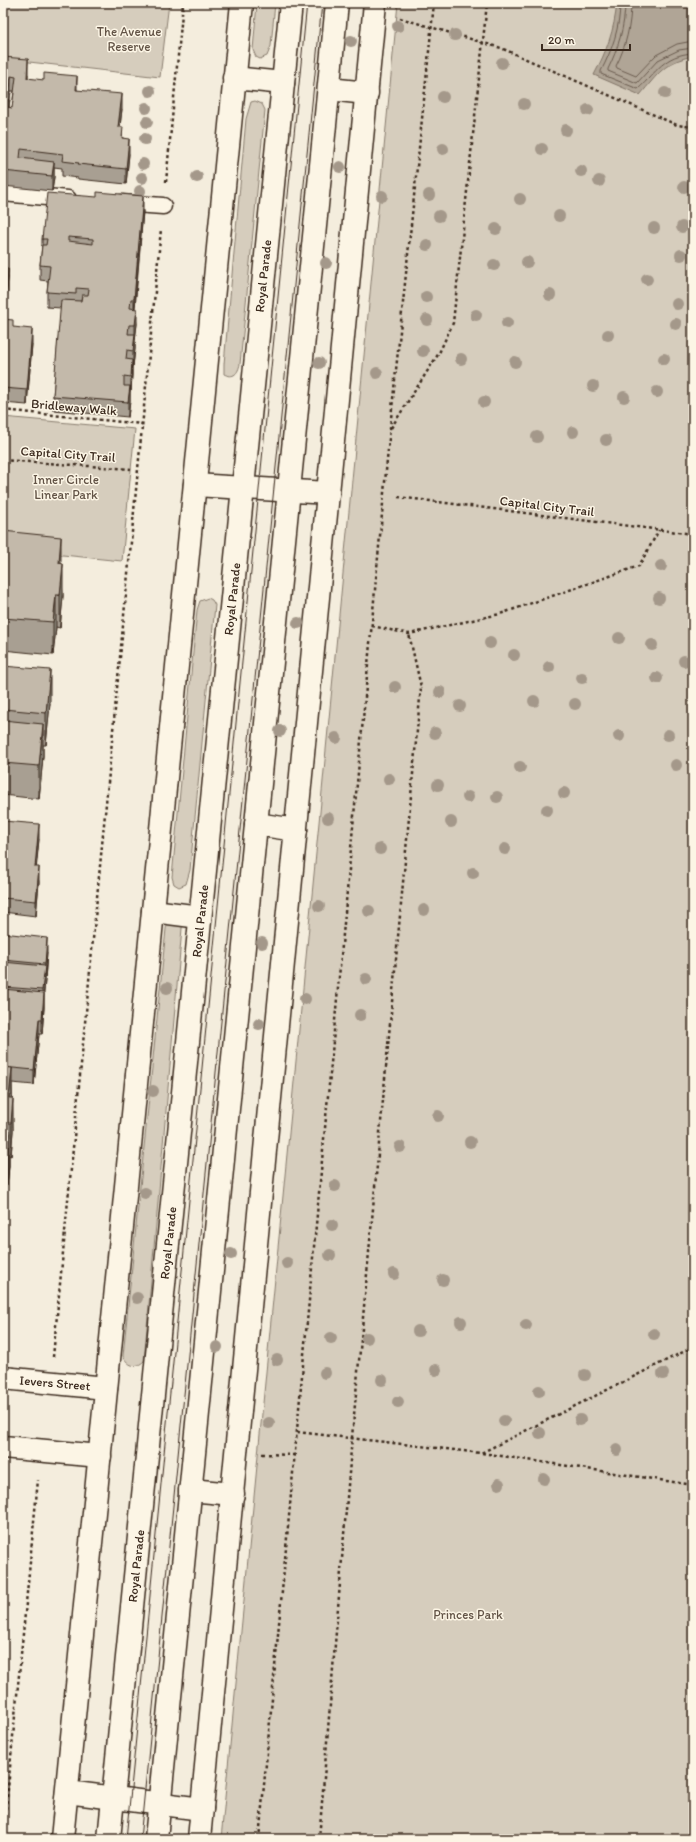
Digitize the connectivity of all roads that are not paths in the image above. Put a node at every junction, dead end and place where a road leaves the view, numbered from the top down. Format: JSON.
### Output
{"nodes":[{"id":1,"x":242,"y":3,"type":"edge"},
{"id":2,"x":291,"y":3,"type":"edge"},
{"id":3,"x":337,"y":3,"type":"edge"},
{"id":4,"x":375,"y":7,"type":"edge"},
{"id":5,"x":234,"y":78,"type":"junction"},
{"id":6,"x":282,"y":84,"type":"junction"},
{"id":7,"x":329,"y":89,"type":"junction"},
{"id":8,"x":367,"y":93,"type":"junction"},
{"id":9,"x":3,"y":193,"type":"edge"},
{"id":10,"x":79,"y":200,"type":"edge"},
{"id":11,"x":102,"y":202,"type":"edge"},
{"id":12,"x":163,"y":206,"type":"road end"},
{"id":13,"x":195,"y":485,"type":"junction"},
{"id":14,"x":243,"y":488,"type":"junction"},
{"id":15,"x":289,"y":490,"type":"junction"},
{"id":16,"x":328,"y":493,"type":"junction"},
{"id":17,"x":256,"y":824,"type":"junction"},
{"id":18,"x":296,"y":830,"type":"junction"},
{"id":19,"x":153,"y":911,"type":"junction"},
{"id":20,"x":200,"y":918,"type":"junction"},
{"id":21,"x":3,"y":1378,"type":"edge"},
{"id":22,"x":106,"y":1388,"type":"junction"},
{"id":23,"x":3,"y":1447,"type":"edge"},
{"id":24,"x":100,"y":1456,"type":"junction"},
{"id":25,"x":190,"y":1490,"type":"junction"},
{"id":26,"x":233,"y":1494,"type":"junction"},
{"id":27,"x":67,"y":1792,"type":"junction"},
{"id":28,"x":113,"y":1798,"type":"junction"},
{"id":29,"x":159,"y":1804,"type":"junction"},
{"id":30,"x":202,"y":1810,"type":"junction"},
{"id":31,"x":62,"y":1839,"type":"edge"},
{"id":32,"x":109,"y":1839,"type":"edge"},
{"id":33,"x":156,"y":1839,"type":"edge"},
{"id":34,"x":199,"y":1839,"type":"edge"}],
"edges":[{"from":1,"to":5,"type":"main road"},
{"from":2,"to":6,"type":"main road","name":"Royal Parade"},
{"from":3,"to":7,"type":"main road"},
{"from":4,"to":8,"type":"main road"},
{"from":5,"to":6,"type":"main road"},
{"from":5,"to":13,"type":"main road"},
{"from":6,"to":14,"type":"main road","name":"Royal Parade"},
{"from":7,"to":8,"type":"main road"},
{"from":7,"to":15,"type":"main road"},
{"from":8,"to":16,"type":"main road"},
{"from":9,"to":10,"type":"lane"},
{"from":11,"to":12,"type":"lane"},
{"from":13,"to":14,"type":"main road"},
{"from":13,"to":19,"type":"main road"},
{"from":14,"to":15,"type":"main road"},
{"from":14,"to":20,"type":"main road","name":"Royal Parade"},
{"from":15,"to":16,"type":"main road"},
{"from":15,"to":17,"type":"main road"},
{"from":16,"to":18,"type":"main road"},
{"from":17,"to":18,"type":"main road"},
{"from":17,"to":25,"type":"main road"},
{"from":18,"to":26,"type":"main road"},
{"from":19,"to":20,"type":"main road"},
{"from":19,"to":22,"type":"main road"},
{"from":20,"to":28,"type":"main road","name":"Royal Parade"},
{"from":21,"to":22,"type":"main road","name":"Ievers Street"},
{"from":22,"to":24,"type":"main road"},
{"from":23,"to":24,"type":"main road"},
{"from":24,"to":27,"type":"main road"},
{"from":25,"to":26,"type":"main road"},
{"from":25,"to":29,"type":"main road"},
{"from":26,"to":30,"type":"main road"},
{"from":27,"to":28,"type":"main road"},
{"from":27,"to":31,"type":"main road"},
{"from":28,"to":29,"type":"main road"},
{"from":28,"to":32,"type":"main road","name":"Royal Parade"},
{"from":29,"to":30,"type":"main road"},
{"from":29,"to":33,"type":"main road"},
{"from":30,"to":34,"type":"main road"}]}
